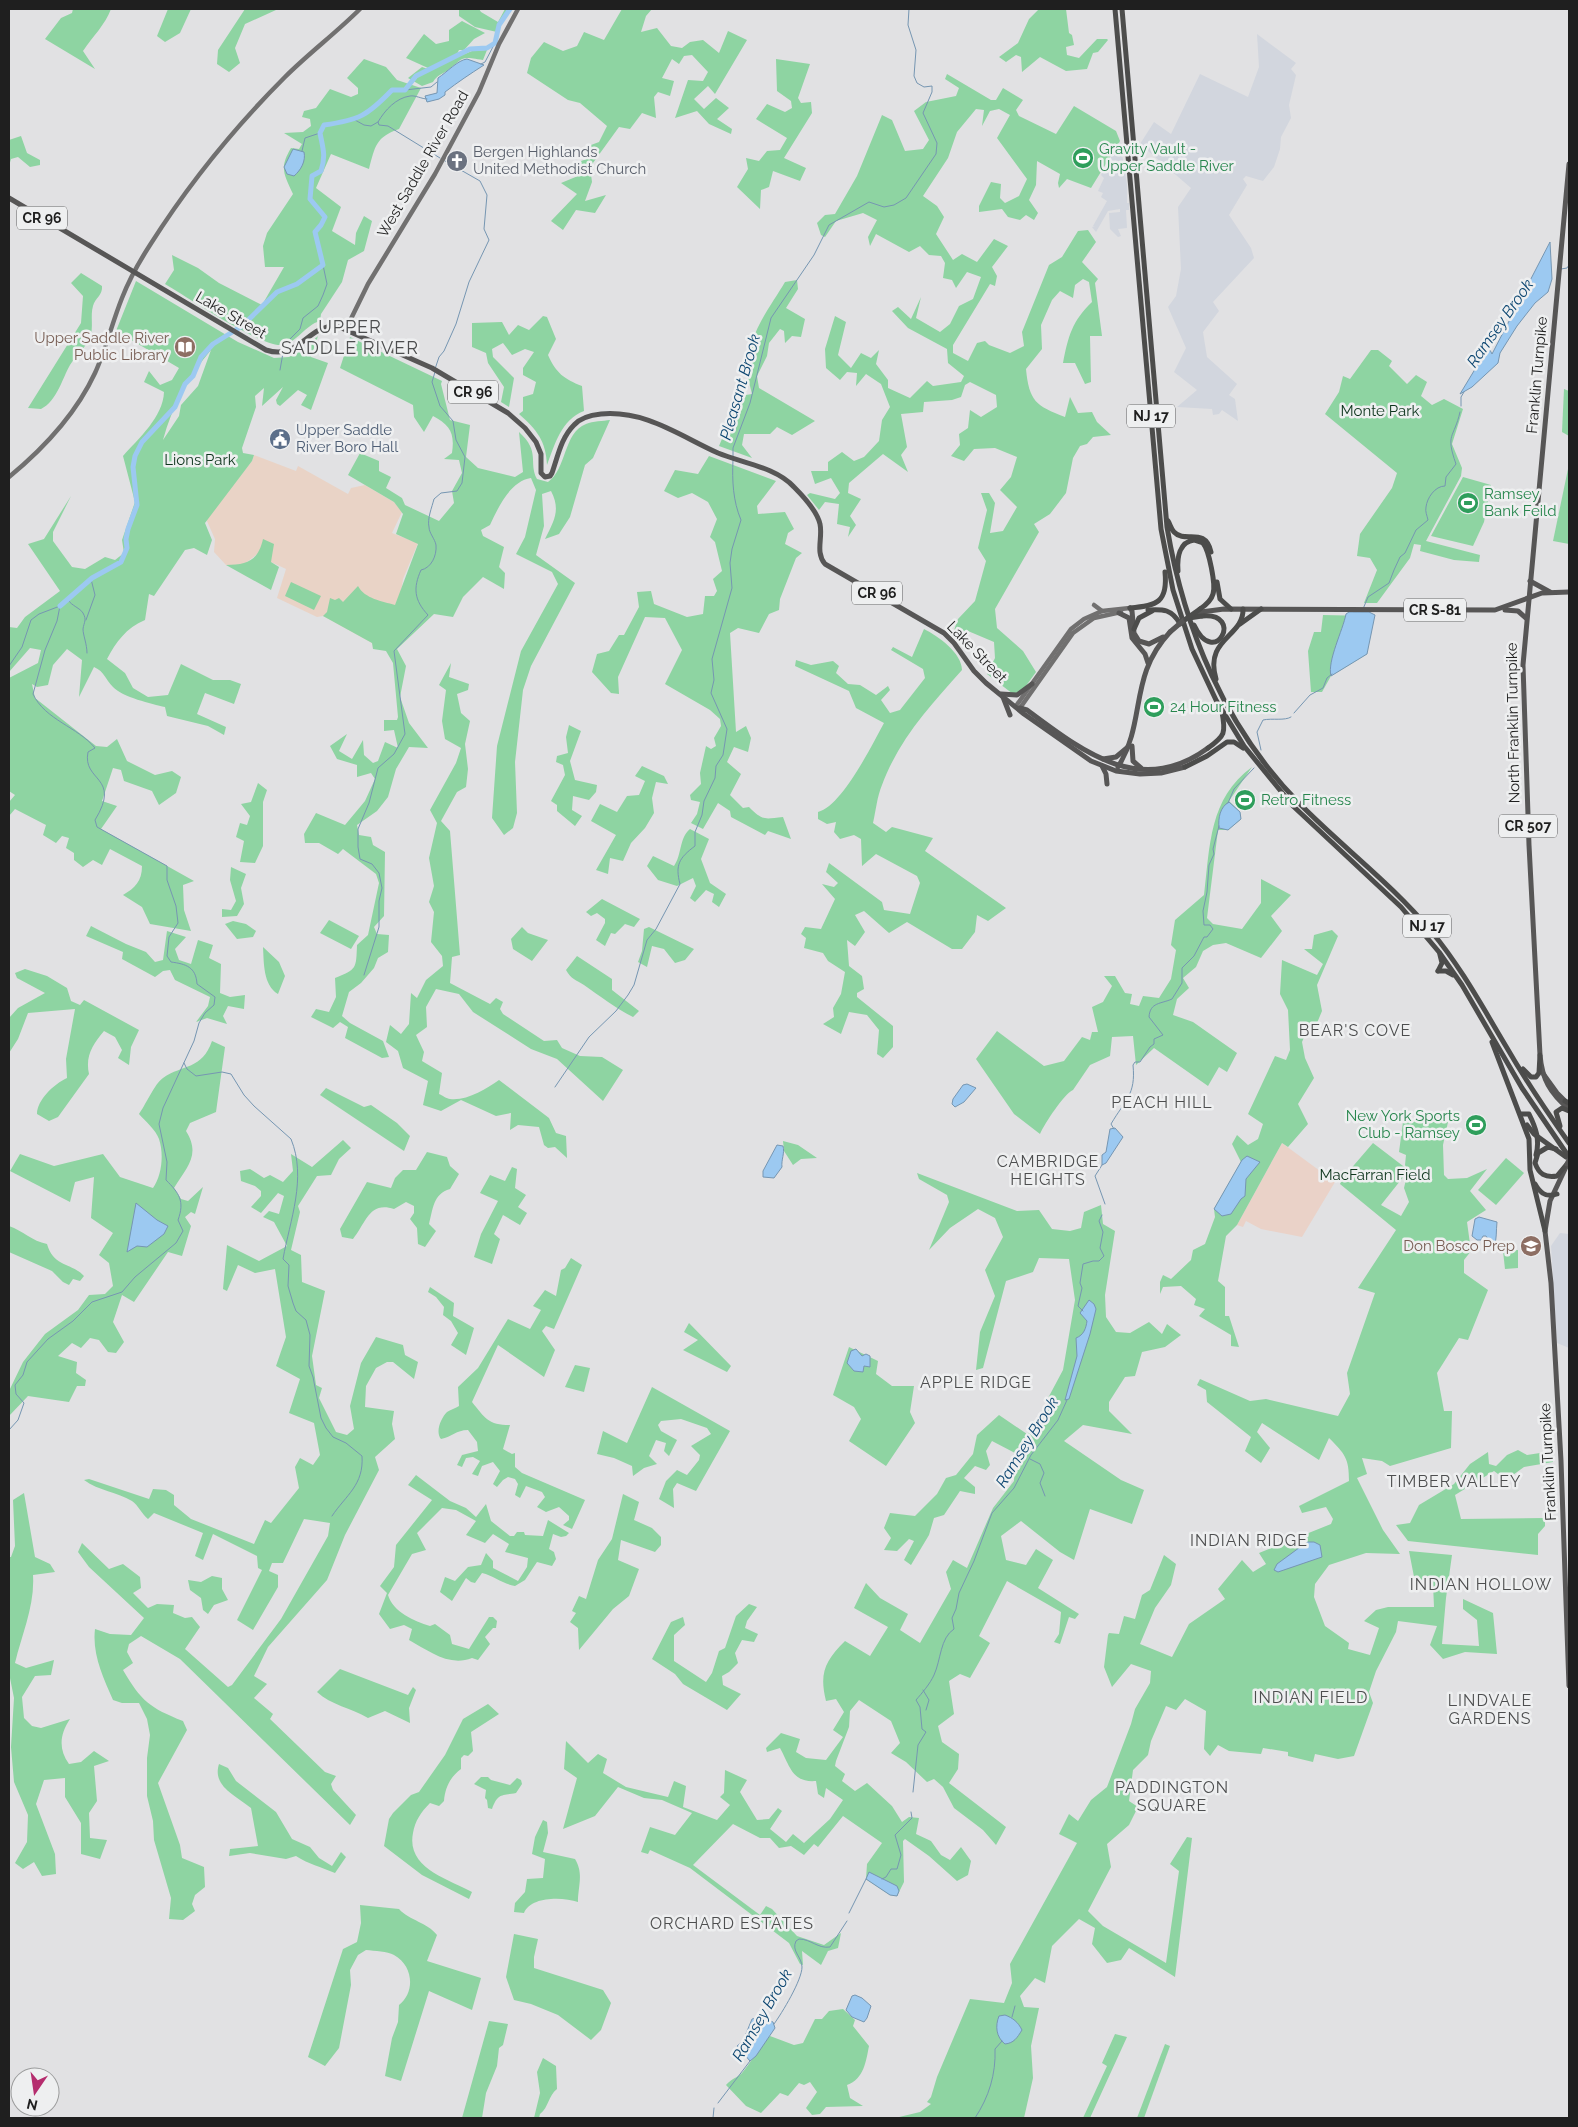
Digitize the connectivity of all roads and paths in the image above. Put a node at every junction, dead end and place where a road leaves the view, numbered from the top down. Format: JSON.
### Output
{"nodes":[{"id":1,"x":360,"y":9,"type":"edge"},
{"id":2,"x":518,"y":9,"type":"edge"},
{"id":3,"x":1115,"y":9,"type":"edge"},
{"id":4,"x":1122,"y":9,"type":"edge"},
{"id":5,"x":1569,"y":164,"type":"edge"},
{"id":6,"x":9,"y":198,"type":"edge"},
{"id":7,"x":134,"y":273,"type":"junction"},
{"id":8,"x":346,"y":329,"type":"junction"},
{"id":9,"x":9,"y":477,"type":"edge"},
{"id":10,"x":1166,"y":516,"type":"junction"},
{"id":11,"x":1163,"y":544,"type":"junction"},
{"id":12,"x":1530,"y":581,"type":"junction"},
{"id":13,"x":1179,"y":586,"type":"junction"},
{"id":14,"x":1530,"y":588,"type":"joint"},
{"id":15,"x":1551,"y":592,"type":"junction"},
{"id":16,"x":1569,"y":592,"type":"edge"},
{"id":17,"x":1528,"y":599,"type":"junction"},
{"id":18,"x":1094,"y":605,"type":"dead end"},
{"id":19,"x":1184,"y":606,"type":"junction"},
{"id":20,"x":1231,"y":609,"type":"junction"},
{"id":21,"x":1243,"y":609,"type":"junction"},
{"id":22,"x":1261,"y":609,"type":"junction"},
{"id":23,"x":1131,"y":610,"type":"junction"},
{"id":24,"x":1157,"y":610,"type":"junction"},
{"id":25,"x":1499,"y":610,"type":"junction"},
{"id":26,"x":1102,"y":611,"type":"junction"},
{"id":27,"x":1201,"y":612,"type":"junction"},
{"id":28,"x":1119,"y":613,"type":"junction"},
{"id":29,"x":1093,"y":616,"type":"junction"},
{"id":30,"x":1526,"y":618,"type":"junction"},
{"id":31,"x":1186,"y":619,"type":"joint"},
{"id":32,"x":1235,"y":627,"type":"junction"},
{"id":33,"x":1134,"y":629,"type":"junction"},
{"id":34,"x":1170,"y":632,"type":"junction"},
{"id":35,"x":1188,"y":636,"type":"junction"},
{"id":36,"x":1148,"y":664,"type":"junction"},
{"id":37,"x":1032,"y":684,"type":"junction"},
{"id":38,"x":1001,"y":694,"type":"junction"},
{"id":39,"x":1220,"y":694,"type":"junction"},
{"id":40,"x":1018,"y":707,"type":"junction"},
{"id":41,"x":1220,"y":707,"type":"junction"},
{"id":42,"x":1010,"y":715,"type":"dead end"},
{"id":43,"x":1131,"y":743,"type":"junction"},
{"id":44,"x":1208,"y":748,"type":"joint"},
{"id":45,"x":1100,"y":759,"type":"junction"},
{"id":46,"x":1254,"y":760,"type":"junction"},
{"id":47,"x":1102,"y":766,"type":"junction"},
{"id":48,"x":1185,"y":767,"type":"joint"},
{"id":49,"x":1118,"y":768,"type":"junction"},
{"id":50,"x":1142,"y":768,"type":"junction"},
{"id":51,"x":1107,"y":784,"type":"dead end"},
{"id":52,"x":1439,"y":952,"type":"junction"},
{"id":53,"x":1458,"y":978,"type":"junction"},
{"id":54,"x":1488,"y":1030,"type":"junction"},
{"id":55,"x":1508,"y":1049,"type":"junction"},
{"id":56,"x":1540,"y":1055,"type":"junction"},
{"id":57,"x":1544,"y":1075,"type":"junction"},
{"id":58,"x":1568,"y":1103,"type":"edge"},
{"id":59,"x":1569,"y":1110,"type":"edge"},
{"id":60,"x":1520,"y":1114,"type":"junction"},
{"id":61,"x":1538,"y":1137,"type":"junction"},
{"id":62,"x":1566,"y":1138,"type":"junction"},
{"id":63,"x":1569,"y":1143,"type":"edge"},
{"id":64,"x":1556,"y":1149,"type":"junction"},
{"id":65,"x":1536,"y":1156,"type":"junction"},
{"id":66,"x":1569,"y":1162,"type":"edge"},
{"id":67,"x":1531,"y":1177,"type":"junction"},
{"id":68,"x":1555,"y":1194,"type":"junction"},
{"id":69,"x":1545,"y":1231,"type":"junction"},
{"id":70,"x":1547,"y":1237,"type":"junction"},
{"id":71,"x":1569,"y":1686,"type":"edge"}],
"edges":[{"from":1,"to":7,"type":"main road"},
{"from":2,"to":8,"type":"main road","name":"West Saddle River Road"},
{"from":3,"to":11,"type":"highway","number":"NJ 17"},
{"from":4,"to":10,"type":"highway","number":"NJ 17"},
{"from":5,"to":12,"type":"main road","name":"Franklin Turnpike","number":"CR 507"},
{"from":6,"to":7,"type":"main road","name":"Lake Street","number":"CR 96"},
{"from":7,"to":8,"type":"main road","name":"Lake Street","number":"CR 96"},
{"from":7,"to":9,"type":"main road"},
{"from":8,"to":38,"type":"main road","name":"Lake Street","number":"CR 96"},
{"from":10,"to":13,"type":"highway","number":"NJ 17"},
{"from":10,"to":20,"type":"highway"},
{"from":11,"to":23,"type":"highway"},
{"from":11,"to":35,"type":"highway","number":"NJ 17"},
{"from":12,"to":14,"type":"main road","name":"Franklin Turnpike","number":"CR 507"},
{"from":12,"to":15,"type":"main road"},
{"from":13,"to":19,"type":"highway","number":"NJ 17"},
{"from":13,"to":27,"type":"highway"},
{"from":14,"to":17,"type":"main road","name":"North Franklin Turnpike","number":"CR 507"},
{"from":15,"to":16,"type":"main road"},
{"from":15,"to":17,"type":"main road"},
{"from":17,"to":25,"type":"main road","number":"CR S-81"},
{"from":17,"to":30,"type":"main road","name":"North Franklin Turnpike","number":"CR 507"},
{"from":18,"to":26,"type":"main road"},
{"from":19,"to":27,"type":"highway"},
{"from":19,"to":39,"type":"highway","number":"NJ 17"},
{"from":20,"to":21,"type":"main road"},
{"from":20,"to":27,"type":"main road"},
{"from":21,"to":22,"type":"main road","number":"CR S-81"},
{"from":21,"to":32,"type":"highway"},
{"from":22,"to":25,"type":"main road","number":"CR S-81"},
{"from":22,"to":32,"type":"highway"},
{"from":23,"to":24,"type":"highway"},
{"from":23,"to":26,"type":"main road"},
{"from":23,"to":28,"type":"main road"},
{"from":23,"to":33,"type":"main road"},
{"from":24,"to":33,"type":"highway"},
{"from":24,"to":35,"type":"highway"},
{"from":25,"to":30,"type":"main road"},
{"from":26,"to":29,"type":"main road"},
{"from":27,"to":31,"type":"highway","bridge":true},
{"from":28,"to":29,"type":"main road"},
{"from":28,"to":36,"type":"main road"},
{"from":29,"to":37,"type":"main road"},
{"from":29,"to":40,"type":"main road"},
{"from":30,"to":56,"type":"main road","name":"North Franklin Turnpike","number":"CR 507"},
{"from":31,"to":34,"type":"main road","bridge":true},
{"from":32,"to":39,"type":"highway"},
{"from":33,"to":34,"type":"main road"},
{"from":34,"to":36,"type":"main road"},
{"from":35,"to":41,"type":"highway","number":"NJ 17"},
{"from":36,"to":43,"type":"main road"},
{"from":37,"to":38,"type":"main road"},
{"from":37,"to":40,"type":"main road"},
{"from":38,"to":40,"type":"main road","name":"Lake Street","number":"CR 96"},
{"from":38,"to":42,"type":"main road"},
{"from":39,"to":55,"type":"highway","number":"NJ 17"},
{"from":40,"to":45,"type":"main road","name":"Lake Street","number":"CR 96"},
{"from":40,"to":47,"type":"main road","name":"Lake Street","number":"CR 96"},
{"from":41,"to":44,"type":"highway"},
{"from":41,"to":46,"type":"highway","number":"NJ 17"},
{"from":43,"to":45,"type":"main road"},
{"from":43,"to":49,"type":"main road"},
{"from":43,"to":50,"type":"main road"},
{"from":44,"to":50,"type":"main road","name":"Lake Street"},
{"from":45,"to":49,"type":"main road","name":"Lake Street","number":"CR 96"},
{"from":46,"to":48,"type":"highway"},
{"from":46,"to":52,"type":"highway","number":"NJ 17"},
{"from":47,"to":49,"type":"main road","name":"Lake Street","number":"CR 96"},
{"from":47,"to":51,"type":"main road"},
{"from":48,"to":49,"type":"main road","name":"Lake Street"},
{"from":49,"to":50,"type":"main road","name":"Lake Street"},
{"from":52,"to":53,"type":"highway","number":"NJ 17"},
{"from":52,"to":53,"type":"highway"},
{"from":53,"to":54,"type":"highway","number":"NJ 17"},
{"from":54,"to":60,"type":"highway"},
{"from":54,"to":66,"type":"highway","number":"NJ 17"},
{"from":55,"to":56,"type":"highway"},
{"from":55,"to":62,"type":"highway","number":"NJ 17"},
{"from":56,"to":57,"type":"main road","number":"CR 507"},
{"from":57,"to":58,"type":"main road","number":"CR 507"},
{"from":57,"to":59,"type":"main road","number":"CR 507"},
{"from":59,"to":62,"type":"highway"},
{"from":60,"to":61,"type":"highway"},
{"from":60,"to":67,"type":"highway"},
{"from":61,"to":64,"type":"highway"},
{"from":61,"to":65,"type":"highway"},
{"from":62,"to":63,"type":"highway","number":"NJ 17"},
{"from":64,"to":65,"type":"highway"},
{"from":64,"to":66,"type":"highway"},
{"from":65,"to":66,"type":"highway"},
{"from":66,"to":68,"type":"main road","name":"Franklin Turnpike"},
{"from":67,"to":68,"type":"highway"},
{"from":67,"to":69,"type":"highway"},
{"from":68,"to":69,"type":"main road","name":"Franklin Turnpike"},
{"from":68,"to":70,"type":"main road","name":"Franklin Turnpike"},
{"from":69,"to":70,"type":"main road","name":"Franklin Turnpike"},
{"from":70,"to":71,"type":"main road","name":"Franklin Turnpike"}]}
